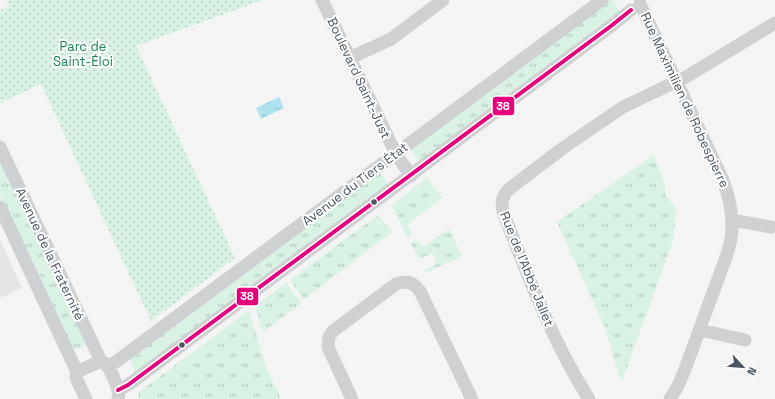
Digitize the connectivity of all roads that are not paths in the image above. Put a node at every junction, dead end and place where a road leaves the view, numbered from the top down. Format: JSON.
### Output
{"nodes":[{"id":1,"x":322,"y":0,"type":"edge"},
{"id":2,"x":443,"y":0,"type":"edge"},
{"id":3,"x":602,"y":0,"type":"edge"},
{"id":4,"x":636,"y":3,"type":"edge"},
{"id":5,"x":775,"y":23,"type":"edge"},
{"id":6,"x":350,"y":58,"type":"junction"},
{"id":7,"x":676,"y":81,"type":"junction"},
{"id":8,"x":0,"y":147,"type":"edge"},
{"id":9,"x":396,"y":154,"type":"junction"},
{"id":10,"x":411,"y":176,"type":"junction"},
{"id":11,"x":0,"y":207,"type":"edge"},
{"id":12,"x":732,"y":220,"type":"junction"},
{"id":13,"x":771,"y":227,"type":"dead end"},
{"id":14,"x":700,"y":330,"type":"junction"},
{"id":15,"x":745,"y":340,"type":"dead end"},
{"id":16,"x":104,"y":363,"type":"junction"},
{"id":17,"x":77,"y":372,"type":"junction"},
{"id":18,"x":118,"y":394,"type":"edge"},
{"id":19,"x":86,"y":399,"type":"edge"},
{"id":20,"x":352,"y":399,"type":"edge"},
{"id":21,"x":472,"y":399,"type":"edge"},
{"id":22,"x":589,"y":399,"type":"edge"},
{"id":23,"x":670,"y":399,"type":"edge"}],
"edges":[{"from":1,"to":6,"type":"street","name":"Boulevard Saint-Just"},
{"from":2,"to":6,"type":"street"},
{"from":3,"to":9,"type":"street","name":"Avenue du Tiers État"},
{"from":4,"to":7,"type":"street","name":"Rue Maximilien de Robespierre"},
{"from":4,"to":10,"type":"street","name":"Avenue du Tiers État"},
{"from":5,"to":7,"type":"street","name":"Rue de l'Abbé Jallet"},
{"from":6,"to":9,"type":"street","name":"Boulevard Saint-Just"},
{"from":7,"to":12,"type":"street","name":"Rue Maximilien de Robespierre"},
{"from":7,"to":22,"type":"street","name":"Rue de l'Abbé Jallet"},
{"from":8,"to":16,"type":"street","name":"Avenue de la Fraternité"},
{"from":9,"to":10,"type":"street","name":"Boulevard Saint-Just"},
{"from":9,"to":16,"type":"street","name":"Avenue du Tiers État"},
{"from":10,"to":18,"type":"street","name":"Avenue du Tiers État"},
{"from":11,"to":17,"type":"street","name":"Avenue de la Fraternité"},
{"from":12,"to":13,"type":"street"},
{"from":12,"to":14,"type":"street","name":"Rue Maximilien de Robespierre"},
{"from":14,"to":15,"type":"street"},
{"from":14,"to":23,"type":"street","name":"Rue Maximilien de Robespierre"},
{"from":16,"to":17,"type":"street","name":"Avenue du Tiers État"},
{"from":16,"to":18,"type":"street","name":"Avenue de la Fraternité"},
{"from":17,"to":19,"type":"street","name":"Avenue de la Fraternité"},
{"from":20,"to":21,"type":"street"}]}
